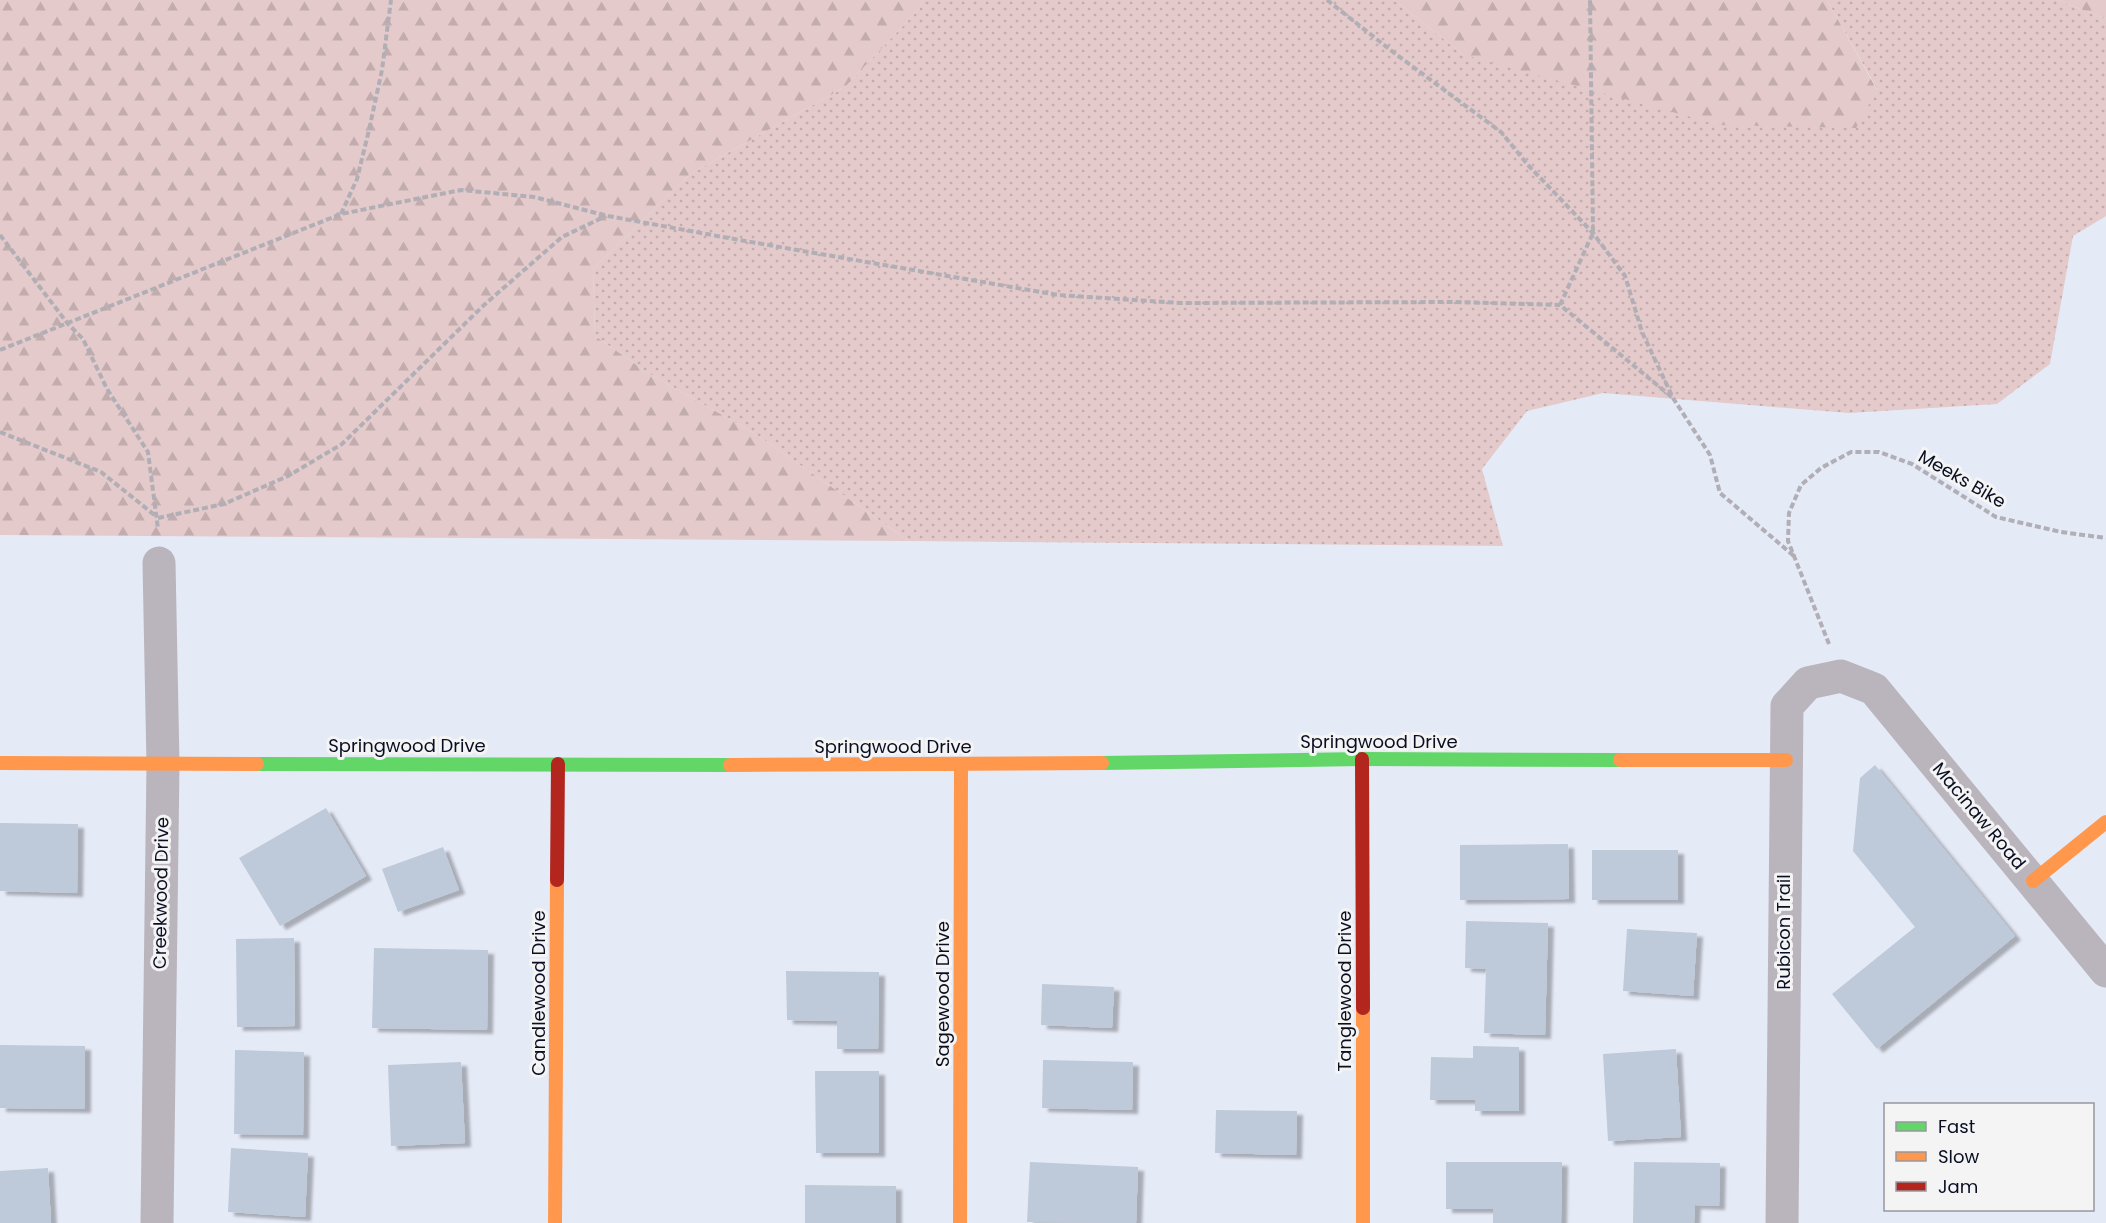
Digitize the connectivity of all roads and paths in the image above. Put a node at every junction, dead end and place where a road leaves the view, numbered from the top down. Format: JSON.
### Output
{"nodes":[{"id":1,"x":392,"y":0,"type":"edge"},
{"id":2,"x":1327,"y":0,"type":"edge"},
{"id":3,"x":1590,"y":0,"type":"edge"},
{"id":4,"x":341,"y":214,"type":"junction"},
{"id":5,"x":608,"y":216,"type":"junction"},
{"id":6,"x":1593,"y":233,"type":"junction"},
{"id":7,"x":0,"y":235,"type":"edge"},
{"id":8,"x":1560,"y":305,"type":"junction"},
{"id":9,"x":68,"y":324,"type":"junction"},
{"id":10,"x":0,"y":350,"type":"edge"},
{"id":11,"x":1673,"y":398,"type":"junction"},
{"id":12,"x":0,"y":432,"type":"edge"},
{"id":13,"x":158,"y":518,"type":"junction"},
{"id":14,"x":2106,"y":538,"type":"edge"},
{"id":15,"x":1794,"y":556,"type":"junction"},
{"id":16,"x":159,"y":563,"type":"dead end"},
{"id":17,"x":1841,"y":676,"type":"junction"},
{"id":18,"x":1362,"y":759,"type":"junction"},
{"id":19,"x":1786,"y":760,"type":"junction"},
{"id":20,"x":0,"y":763,"type":"edge"},
{"id":21,"x":163,"y":764,"type":"junction"},
{"id":22,"x":558,"y":764,"type":"junction"},
{"id":23,"x":961,"y":765,"type":"junction"},
{"id":24,"x":2106,"y":822,"type":"edge"},
{"id":25,"x":2033,"y":882,"type":"junction"},
{"id":26,"x":2106,"y":971,"type":"edge"},
{"id":27,"x":157,"y":1223,"type":"edge"},
{"id":28,"x":555,"y":1223,"type":"edge"},
{"id":29,"x":960,"y":1223,"type":"edge"},
{"id":30,"x":1363,"y":1223,"type":"edge"},
{"id":31,"x":1782,"y":1223,"type":"edge"}],
"edges":[{"from":1,"to":4,"type":"path"},
{"from":2,"to":6,"type":"path"},
{"from":3,"to":6,"type":"path"},
{"from":4,"to":5,"type":"path"},
{"from":4,"to":9,"type":"path"},
{"from":5,"to":8,"type":"path"},
{"from":5,"to":13,"type":"path"},
{"from":6,"to":8,"type":"path"},
{"from":6,"to":11,"type":"path"},
{"from":7,"to":9,"type":"path"},
{"from":8,"to":11,"type":"path"},
{"from":9,"to":10,"type":"path"},
{"from":9,"to":13,"type":"path"},
{"from":11,"to":15,"type":"path"},
{"from":12,"to":13,"type":"path"},
{"from":14,"to":15,"type":"path","name":"Meeks Bike"},
{"from":15,"to":17,"type":"path","name":"Meeks Bike"},
{"from":16,"to":21,"type":"street","name":"Creekwood Drive"},
{"from":17,"to":19,"type":"street","name":"Rubicon Trail"},
{"from":17,"to":25,"type":"street","name":"Macinaw Road"},
{"from":18,"to":19,"type":"street","name":"Springwood Drive"},
{"from":18,"to":23,"type":"street","name":"Springwood Drive"},
{"from":18,"to":30,"type":"street","name":"Tanglewood Drive"},
{"from":19,"to":31,"type":"street","name":"Rubicon Trail"},
{"from":20,"to":21,"type":"street","name":"Springwood Drive"},
{"from":21,"to":22,"type":"street","name":"Springwood Drive"},
{"from":21,"to":27,"type":"street","name":"Creekwood Drive"},
{"from":22,"to":23,"type":"street","name":"Springwood Drive"},
{"from":22,"to":28,"type":"street","name":"Candlewood Drive"},
{"from":23,"to":29,"type":"street","name":"Sagewood Drive"},
{"from":24,"to":25,"type":"street"},
{"from":25,"to":26,"type":"street","name":"Macinaw Road"}]}
